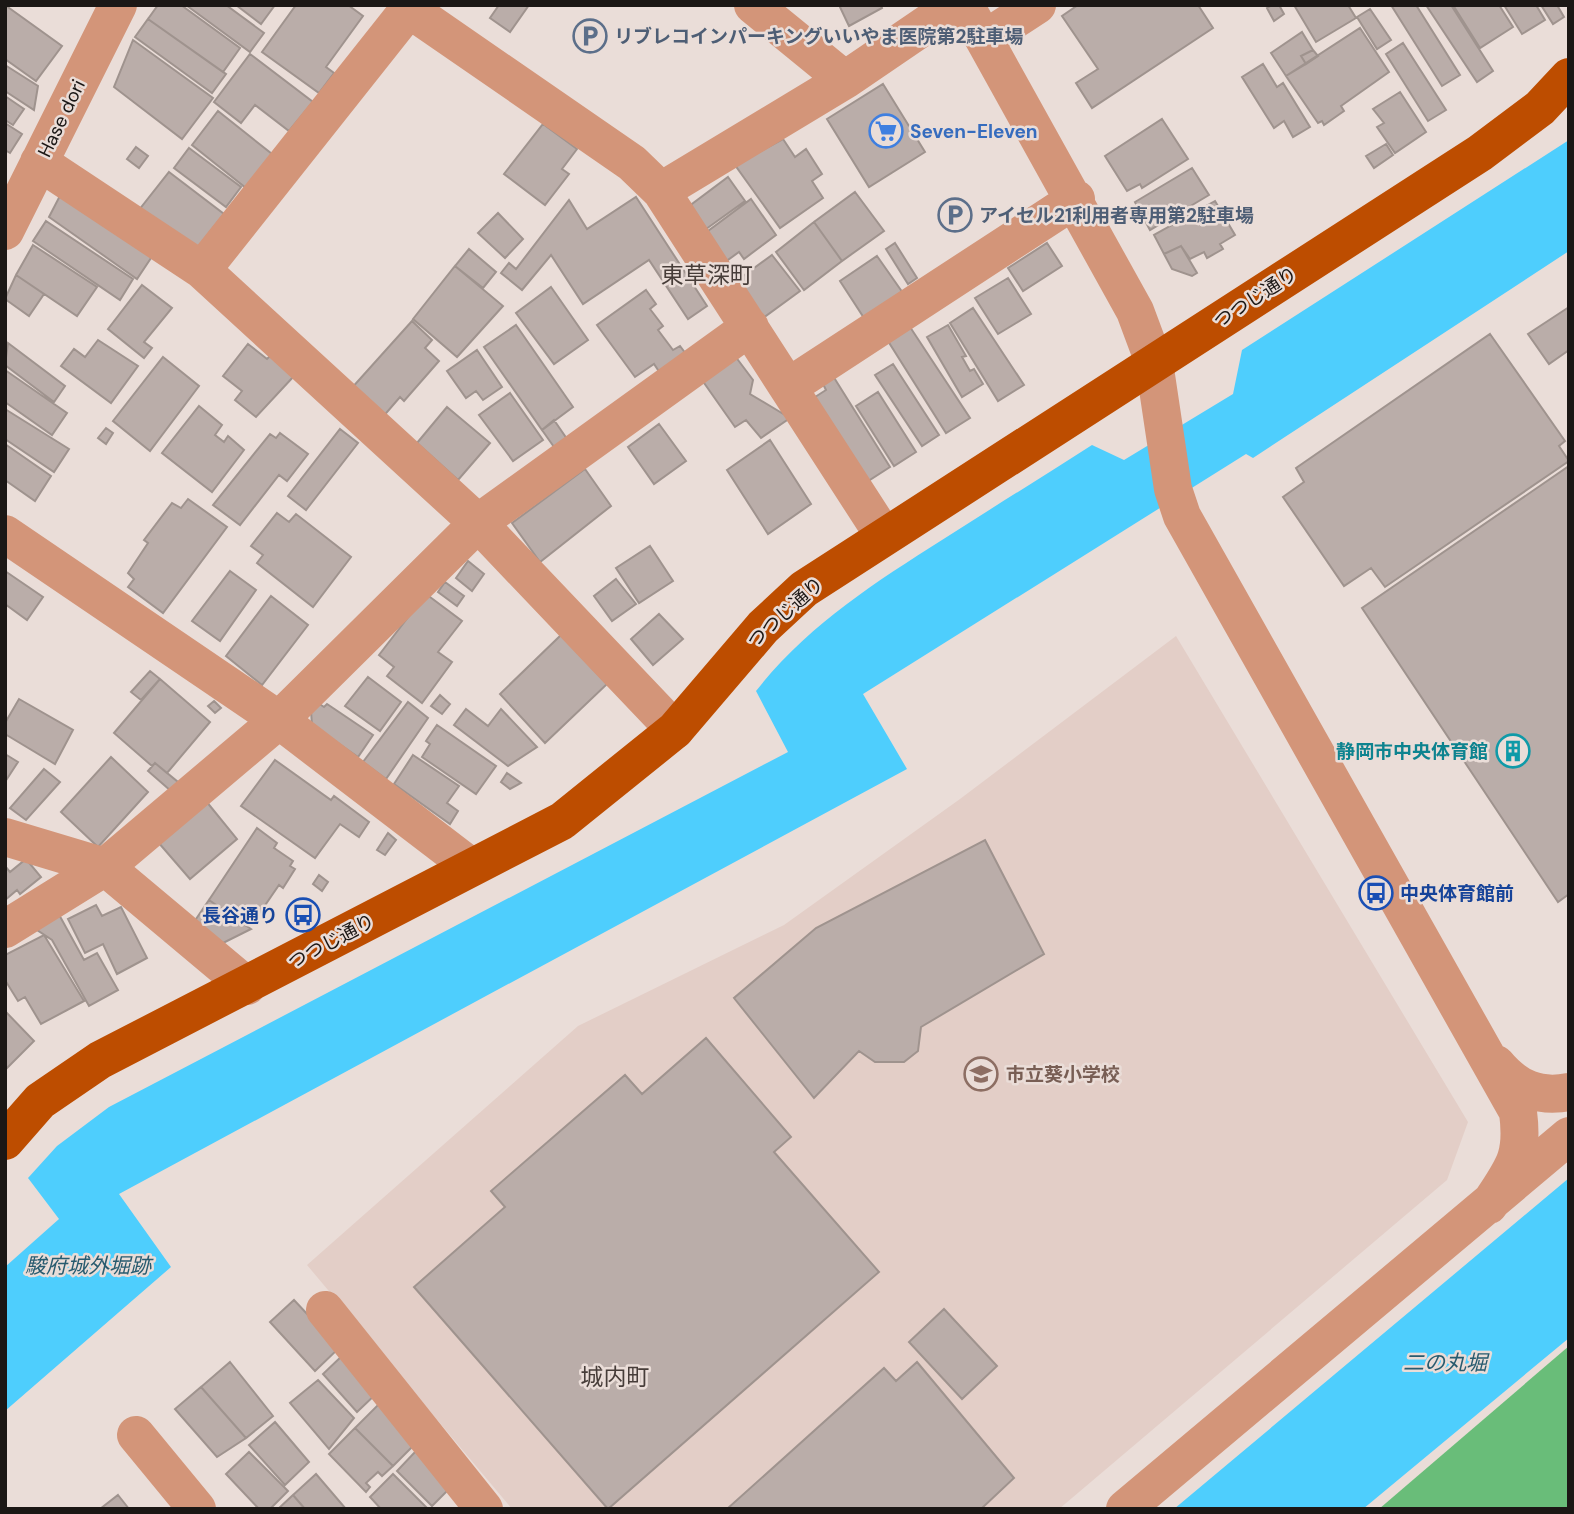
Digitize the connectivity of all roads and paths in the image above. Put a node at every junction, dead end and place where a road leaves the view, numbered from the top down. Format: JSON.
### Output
{"nodes":[{"id":1,"x":118,"y":5,"type":"edge"},
{"id":2,"x":753,"y":5,"type":"edge"},
{"id":3,"x":955,"y":5,"type":"edge"},
{"id":4,"x":965,"y":5,"type":"edge"},
{"id":5,"x":1037,"y":5,"type":"edge"},
{"id":6,"x":407,"y":7,"type":"edge"},
{"id":7,"x":985,"y":39,"type":"junction"},
{"id":8,"x":1569,"y":77,"type":"edge"},
{"id":9,"x":845,"y":80,"type":"junction"},
{"id":10,"x":39,"y":162,"type":"junction"},
{"id":11,"x":661,"y":191,"type":"junction"},
{"id":12,"x":1076,"y":199,"type":"junction"},
{"id":13,"x":5,"y":231,"type":"edge"},
{"id":14,"x":202,"y":270,"type":"junction"},
{"id":15,"x":750,"y":327,"type":"junction"},
{"id":16,"x":1157,"y":377,"type":"junction"},
{"id":17,"x":788,"y":387,"type":"junction"},
{"id":18,"x":478,"y":523,"type":"junction"},
{"id":19,"x":884,"y":536,"type":"junction"},
{"id":20,"x":7,"y":539,"type":"edge"},
{"id":21,"x":279,"y":720,"type":"junction"},
{"id":22,"x":675,"y":730,"type":"junction"},
{"id":23,"x":5,"y":837,"type":"edge"},
{"id":24,"x":470,"y":866,"type":"junction"},
{"id":25,"x":105,"y":867,"type":"junction"},
{"id":26,"x":5,"y":929,"type":"edge"},
{"id":27,"x":247,"y":986,"type":"junction"},
{"id":28,"x":1490,"y":1057,"type":"junction"},
{"id":29,"x":1569,"y":1093,"type":"edge"},
{"id":30,"x":1569,"y":1136,"type":"edge"},
{"id":31,"x":5,"y":1141,"type":"edge"},
{"id":32,"x":1489,"y":1205,"type":"junction"},
{"id":33,"x":325,"y":1310,"type":"dead end"},
{"id":34,"x":136,"y":1435,"type":"dead end"},
{"id":35,"x":197,"y":1509,"type":"edge"},
{"id":36,"x":484,"y":1509,"type":"edge"},
{"id":37,"x":1125,"y":1509,"type":"edge"}],
"edges":[{"from":1,"to":10,"type":"street","name":"Hase dori"},
{"from":2,"to":9,"type":"street"},
{"from":3,"to":9,"type":"street"},
{"from":4,"to":7,"type":"street"},
{"from":5,"to":7,"type":"street"},
{"from":6,"to":11,"type":"street"},
{"from":6,"to":14,"type":"street"},
{"from":7,"to":12,"type":"street"},
{"from":8,"to":16,"type":"main road","name":"つつじ通り"},
{"from":9,"to":11,"type":"street"},
{"from":10,"to":13,"type":"street","name":"Hase dori"},
{"from":10,"to":14,"type":"street"},
{"from":11,"to":15,"type":"street"},
{"from":12,"to":16,"type":"street"},
{"from":12,"to":17,"type":"street"},
{"from":14,"to":18,"type":"street"},
{"from":15,"to":17,"type":"street"},
{"from":15,"to":18,"type":"street"},
{"from":16,"to":19,"type":"main road","name":"つつじ通り"},
{"from":16,"to":28,"type":"street"},
{"from":17,"to":19,"type":"street"},
{"from":18,"to":21,"type":"street"},
{"from":18,"to":22,"type":"street"},
{"from":19,"to":22,"type":"main road","name":"つつじ通り"},
{"from":20,"to":21,"type":"street"},
{"from":21,"to":24,"type":"street"},
{"from":21,"to":25,"type":"street"},
{"from":22,"to":24,"type":"main road","name":"つつじ通り"},
{"from":23,"to":25,"type":"street"},
{"from":24,"to":27,"type":"main road","name":"つつじ通り"},
{"from":25,"to":26,"type":"street"},
{"from":25,"to":27,"type":"street"},
{"from":27,"to":31,"type":"main road","name":"つつじ通り"},
{"from":28,"to":29,"type":"street"},
{"from":28,"to":32,"type":"street"},
{"from":30,"to":32,"type":"street"},
{"from":32,"to":37,"type":"street"},
{"from":33,"to":36,"type":"street"},
{"from":34,"to":35,"type":"street"}]}
